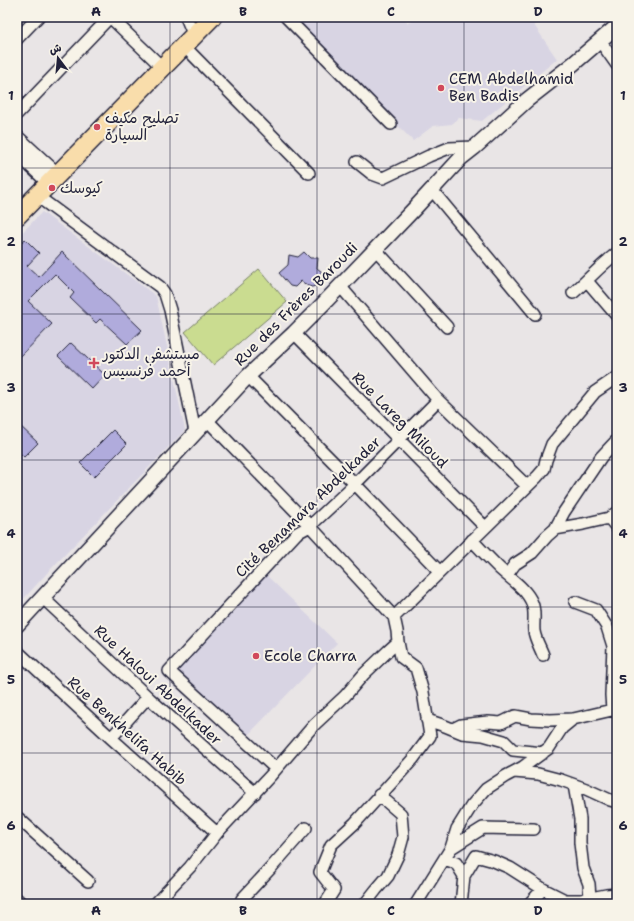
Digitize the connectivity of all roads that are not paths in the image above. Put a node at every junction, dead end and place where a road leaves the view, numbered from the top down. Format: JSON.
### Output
{"nodes":[{"id":1,"x":38,"y":17,"type":"edge"},
{"id":2,"x":110,"y":17,"type":"edge"},
{"id":3,"x":186,"y":17,"type":"edge"},
{"id":4,"x":212,"y":17,"type":"edge"},
{"id":5,"x":286,"y":17,"type":"edge"},
{"id":6,"x":617,"y":26,"type":"edge"},
{"id":7,"x":17,"y":39,"type":"edge"},
{"id":8,"x":189,"y":41,"type":"junction"},
{"id":9,"x":600,"y":41,"type":"junction"},
{"id":10,"x":617,"y":65,"type":"edge"},
{"id":11,"x":163,"y":68,"type":"junction"},
{"id":12,"x":17,"y":114,"type":"edge"},
{"id":13,"x":391,"y":124,"type":"dead end"},
{"id":14,"x":17,"y":138,"type":"edge"},
{"id":15,"x":475,"y":147,"type":"junction"},
{"id":16,"x":17,"y":152,"type":"edge"},
{"id":17,"x":357,"y":162,"type":"dead end"},
{"id":18,"x":309,"y":173,"type":"dead end"},
{"id":19,"x":54,"y":179,"type":"junction"},
{"id":20,"x":432,"y":190,"type":"junction"},
{"id":21,"x":37,"y":196,"type":"junction"},
{"id":22,"x":17,"y":216,"type":"edge"},
{"id":23,"x":375,"y":250,"type":"junction"},
{"id":24,"x":617,"y":253,"type":"edge"},
{"id":25,"x":587,"y":281,"type":"junction"},
{"id":26,"x":340,"y":286,"type":"junction"},
{"id":27,"x":573,"y":293,"type":"dead end"},
{"id":28,"x":535,"y":314,"type":"dead end"},
{"id":29,"x":617,"y":316,"type":"edge"},
{"id":30,"x":447,"y":327,"type":"dead end"},
{"id":31,"x":294,"y":333,"type":"junction"},
{"id":32,"x":248,"y":376,"type":"junction"},
{"id":33,"x":617,"y":377,"type":"edge"},
{"id":34,"x":438,"y":400,"type":"junction"},
{"id":35,"x":207,"y":420,"type":"junction"},
{"id":36,"x":195,"y":432,"type":"junction"},
{"id":37,"x":398,"y":440,"type":"junction"},
{"id":38,"x":617,"y":440,"type":"edge"},
{"id":39,"x":355,"y":484,"type":"junction"},
{"id":40,"x":527,"y":486,"type":"junction"},
{"id":41,"x":613,"y":515,"type":"edge"},
{"id":42,"x":310,"y":526,"type":"junction"},
{"id":43,"x":485,"y":527,"type":"junction"},
{"id":44,"x":617,"y":528,"type":"edge"},
{"id":45,"x":555,"y":529,"type":"junction"},
{"id":46,"x":472,"y":540,"type":"junction"},
{"id":47,"x":440,"y":572,"type":"junction"},
{"id":48,"x":507,"y":575,"type":"junction"},
{"id":49,"x":42,"y":597,"type":"junction"},
{"id":50,"x":575,"y":602,"type":"dead end"},
{"id":51,"x":394,"y":616,"type":"junction"},
{"id":52,"x":17,"y":625,"type":"edge"},
{"id":53,"x":398,"y":642,"type":"junction"},
{"id":54,"x":17,"y":651,"type":"edge"},
{"id":55,"x":543,"y":654,"type":"dead end"},
{"id":56,"x":148,"y":697,"type":"junction"},
{"id":57,"x":614,"y":711,"type":"edge"},
{"id":58,"x":573,"y":719,"type":"junction"},
{"id":59,"x":428,"y":720,"type":"junction"},
{"id":60,"x":453,"y":729,"type":"junction"},
{"id":61,"x":111,"y":738,"type":"junction"},
{"id":62,"x":543,"y":753,"type":"junction"},
{"id":63,"x":276,"y":768,"type":"junction"},
{"id":64,"x":514,"y":772,"type":"junction"},
{"id":65,"x":574,"y":785,"type":"junction"},
{"id":66,"x":255,"y":793,"type":"junction"},
{"id":67,"x":379,"y":796,"type":"junction"},
{"id":68,"x":617,"y":802,"type":"edge"},
{"id":69,"x":17,"y":817,"type":"edge"},
{"id":70,"x":306,"y":828,"type":"dead end"},
{"id":71,"x":534,"y":829,"type":"dead end"},
{"id":72,"x":217,"y":833,"type":"junction"},
{"id":73,"x":451,"y":848,"type":"junction"},
{"id":74,"x":444,"y":860,"type":"junction"},
{"id":75,"x":464,"y":876,"type":"junction"},
{"id":76,"x":88,"y":881,"type":"dead end"},
{"id":77,"x":543,"y":889,"type":"junction"},
{"id":78,"x":617,"y":894,"type":"edge"},
{"id":79,"x":590,"y":898,"type":"junction"},
{"id":80,"x":17,"y":900,"type":"edge"},
{"id":81,"x":574,"y":902,"type":"edge"},
{"id":82,"x":22,"y":904,"type":"edge"},
{"id":83,"x":155,"y":904,"type":"edge"},
{"id":84,"x":240,"y":904,"type":"edge"},
{"id":85,"x":325,"y":904,"type":"edge"},
{"id":86,"x":365,"y":904,"type":"edge"},
{"id":87,"x":416,"y":904,"type":"edge"},
{"id":88,"x":461,"y":904,"type":"edge"},
{"id":89,"x":529,"y":904,"type":"edge"}],
"edges":[{"from":1,"to":7,"type":"street"},
{"from":2,"to":11,"type":"street"},
{"from":2,"to":12,"type":"street"},
{"from":3,"to":8,"type":"street"},
{"from":4,"to":8,"type":"main road"},
{"from":5,"to":13,"type":"street"},
{"from":6,"to":9,"type":"street","name":"Rue des Frères Baroudi"},
{"from":8,"to":11,"type":"main road"},
{"from":8,"to":18,"type":"street"},
{"from":9,"to":10,"type":"street"},
{"from":9,"to":15,"type":"street","name":"Rue des Frères Baroudi"},
{"from":11,"to":19,"type":"main road"},
{"from":14,"to":19,"type":"street"},
{"from":15,"to":17,"type":"street"},
{"from":15,"to":20,"type":"street","name":"Rue des Frères Baroudi"},
{"from":16,"to":19,"type":"street"},
{"from":19,"to":21,"type":"main road"},
{"from":20,"to":23,"type":"street","name":"Rue des Frères Baroudi"},
{"from":20,"to":28,"type":"street"},
{"from":21,"to":22,"type":"main road"},
{"from":21,"to":36,"type":"street"},
{"from":23,"to":26,"type":"street","name":"Rue des Frères Baroudi"},
{"from":23,"to":30,"type":"street"},
{"from":24,"to":25,"type":"street"},
{"from":25,"to":27,"type":"street"},
{"from":25,"to":29,"type":"street"},
{"from":26,"to":31,"type":"street","name":"Rue des Frères Baroudi"},
{"from":26,"to":34,"type":"street"},
{"from":31,"to":32,"type":"street","name":"Rue des Frères Baroudi"},
{"from":31,"to":37,"type":"street","name":"Rue Lareg Miloud"},
{"from":32,"to":35,"type":"street","name":"Rue des Frères Baroudi"},
{"from":32,"to":39,"type":"street"},
{"from":33,"to":40,"type":"street"},
{"from":34,"to":37,"type":"street","name":"Cité Benamara Abdelkader"},
{"from":34,"to":40,"type":"street"},
{"from":35,"to":36,"type":"street","name":"Rue des Frères Baroudi"},
{"from":35,"to":42,"type":"street"},
{"from":36,"to":49,"type":"street","name":"Rue des Frères Baroudi"},
{"from":37,"to":39,"type":"street","name":"Cité Benamara Abdelkader"},
{"from":37,"to":43,"type":"street","name":"Rue Lareg Miloud"},
{"from":38,"to":45,"type":"street"},
{"from":39,"to":42,"type":"street","name":"Cité Benamara Abdelkader"},
{"from":39,"to":47,"type":"street"},
{"from":40,"to":43,"type":"street"},
{"from":41,"to":44,"type":"street"},
{"from":41,"to":45,"type":"street"},
{"from":42,"to":51,"type":"street"},
{"from":42,"to":63,"type":"street","name":"Cité Benamara Abdelkader"},
{"from":43,"to":46,"type":"street"},
{"from":45,"to":48,"type":"street"},
{"from":46,"to":47,"type":"street"},
{"from":46,"to":48,"type":"street"},
{"from":47,"to":51,"type":"street"},
{"from":48,"to":55,"type":"street"},
{"from":49,"to":52,"type":"street","name":"Rue des Frères Baroudi"},
{"from":49,"to":56,"type":"street","name":"Rue Haloui Abdelkader"},
{"from":50,"to":57,"type":"street"},
{"from":51,"to":53,"type":"street"},
{"from":53,"to":59,"type":"street"},
{"from":53,"to":63,"type":"street"},
{"from":54,"to":61,"type":"street","name":"Rue Benkhelifa Habib"},
{"from":56,"to":61,"type":"street"},
{"from":56,"to":66,"type":"street","name":"Rue Haloui Abdelkader"},
{"from":57,"to":58,"type":"street"},
{"from":58,"to":60,"type":"street"},
{"from":58,"to":62,"type":"street"},
{"from":59,"to":60,"type":"street"},
{"from":59,"to":67,"type":"street"},
{"from":60,"to":62,"type":"street"},
{"from":61,"to":72,"type":"street","name":"Rue Benkhelifa Habib"},
{"from":62,"to":64,"type":"street"},
{"from":63,"to":66,"type":"street"},
{"from":64,"to":65,"type":"street"},
{"from":64,"to":73,"type":"street"},
{"from":65,"to":68,"type":"street"},
{"from":65,"to":79,"type":"street"},
{"from":66,"to":72,"type":"street"},
{"from":67,"to":85,"type":"street"},
{"from":67,"to":86,"type":"street"},
{"from":69,"to":76,"type":"street"},
{"from":70,"to":84,"type":"street"},
{"from":71,"to":73,"type":"street"},
{"from":72,"to":83,"type":"street"},
{"from":73,"to":74,"type":"street"},
{"from":74,"to":75,"type":"street"},
{"from":74,"to":87,"type":"street"},
{"from":75,"to":77,"type":"street"},
{"from":75,"to":88,"type":"street"},
{"from":77,"to":81,"type":"street"},
{"from":77,"to":89,"type":"street"},
{"from":78,"to":79,"type":"street"},
{"from":79,"to":81,"type":"street"},
{"from":80,"to":82,"type":"street"}]}
